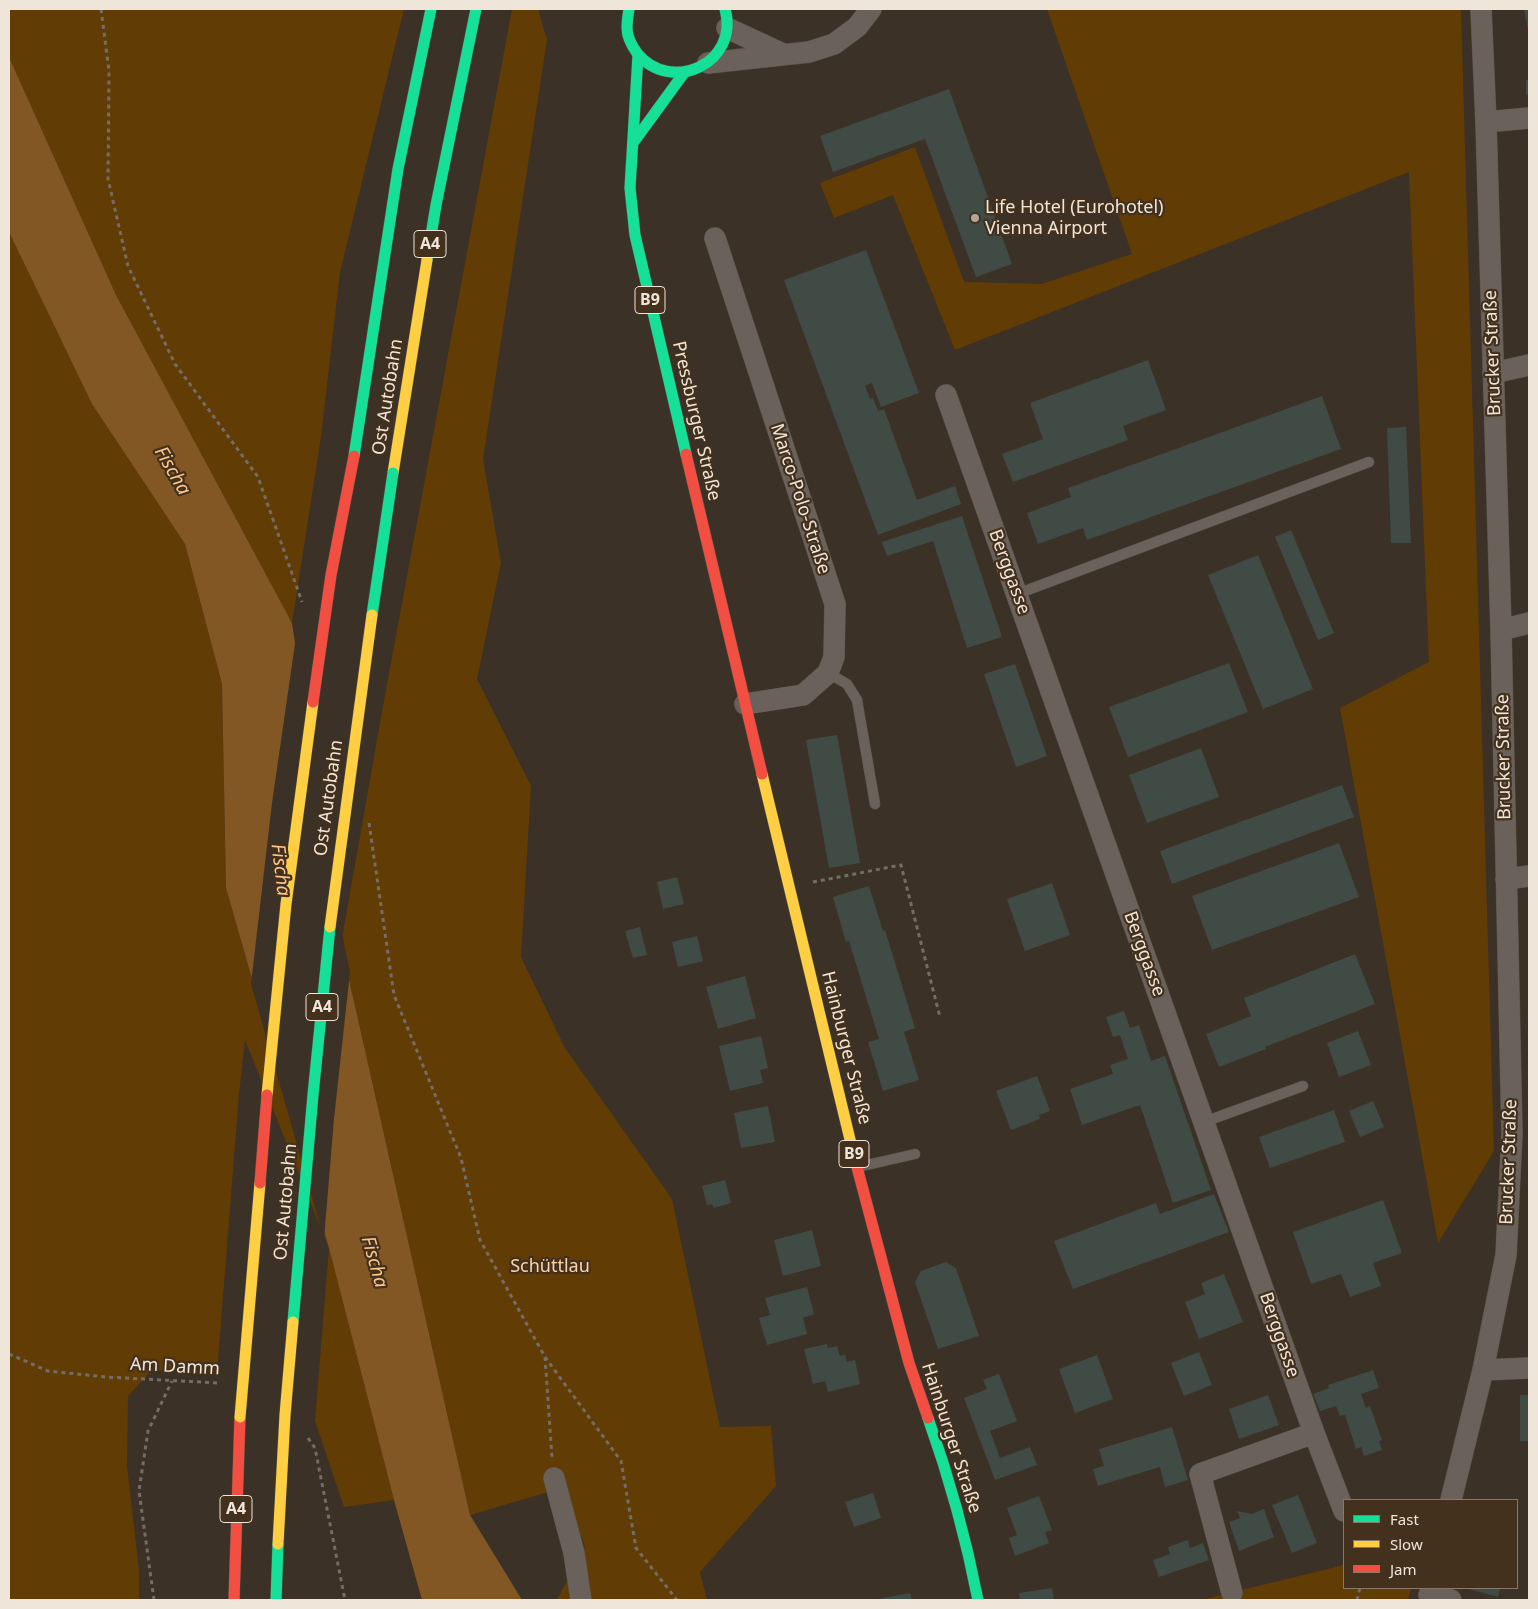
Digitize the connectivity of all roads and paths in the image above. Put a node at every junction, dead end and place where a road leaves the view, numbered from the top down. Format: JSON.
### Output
{"nodes":[{"id":1,"x":431,"y":9,"type":"edge"},
{"id":2,"x":476,"y":9,"type":"edge"},
{"id":3,"x":871,"y":9,"type":"edge"},
{"id":4,"x":1481,"y":9,"type":"edge"},
{"id":5,"x":627,"y":11,"type":"edge"},
{"id":6,"x":726,"y":18,"type":"edge"},
{"id":7,"x":784,"y":54,"type":"junction"},
{"id":8,"x":638,"y":55,"type":"junction"},
{"id":9,"x":708,"y":63,"type":"junction"},
{"id":10,"x":684,"y":73,"type":"junction"},
{"id":11,"x":1529,"y":118,"type":"edge"},
{"id":12,"x":1486,"y":122,"type":"junction"},
{"id":13,"x":633,"y":143,"type":"junction"},
{"id":14,"x":715,"y":238,"type":"dead end"},
{"id":15,"x":1529,"y":365,"type":"edge"},
{"id":16,"x":1493,"y":373,"type":"junction"},
{"id":17,"x":946,"y":395,"type":"dead end"},
{"id":18,"x":1369,"y":462,"type":"dead end"},
{"id":19,"x":1017,"y":594,"type":"junction"},
{"id":20,"x":1529,"y":623,"type":"edge"},
{"id":21,"x":1501,"y":630,"type":"junction"},
{"id":22,"x":828,"y":673,"type":"junction"},
{"id":23,"x":744,"y":704,"type":"junction"},
{"id":24,"x":874,"y":804,"type":"dead end"},
{"id":25,"x":1529,"y":876,"type":"edge"},
{"id":26,"x":1506,"y":879,"type":"junction"},
{"id":27,"x":789,"y":886,"type":"junction"},
{"id":28,"x":940,"y":1017,"type":"dead end"},
{"id":29,"x":1303,"y":1086,"type":"dead end"},
{"id":30,"x":1204,"y":1122,"type":"junction"},
{"id":31,"x":1521,"y":1133,"type":"edge"},
{"id":32,"x":915,"y":1154,"type":"dead end"},
{"id":33,"x":857,"y":1167,"type":"junction"},
{"id":34,"x":9,"y":1354,"type":"edge"},
{"id":35,"x":1529,"y":1368,"type":"edge"},
{"id":36,"x":1483,"y":1370,"type":"junction"},
{"id":37,"x":172,"y":1381,"type":"junction"},
{"id":38,"x":228,"y":1384,"type":"dead end"},
{"id":39,"x":1314,"y":1433,"type":"junction"},
{"id":40,"x":305,"y":1436,"type":"dead end"},
{"id":41,"x":554,"y":1478,"type":"joint"},
{"id":42,"x":1452,"y":1499,"type":"edge"},
{"id":43,"x":1343,"y":1508,"type":"edge"},
{"id":44,"x":1232,"y":1593,"type":"dead end"},
{"id":45,"x":1429,"y":1594,"type":"edge"},
{"id":46,"x":154,"y":1600,"type":"edge"},
{"id":47,"x":234,"y":1600,"type":"edge"},
{"id":48,"x":276,"y":1600,"type":"edge"},
{"id":49,"x":345,"y":1600,"type":"edge"},
{"id":50,"x":581,"y":1600,"type":"edge"},
{"id":51,"x":677,"y":1600,"type":"edge"},
{"id":52,"x":978,"y":1600,"type":"edge"},
{"id":53,"x":1451,"y":1600,"type":"edge"}],
"edges":[{"from":1,"to":47,"type":"main road","name":"Ost Autobahn","number":"A4","bridge":true},
{"from":2,"to":48,"type":"main road","name":"Ost Autobahn","number":"A4","bridge":true},
{"from":3,"to":7,"type":"street"},
{"from":4,"to":12,"type":"street","name":"Brucker Straße"},
{"from":5,"to":8,"type":"main road","number":"B9"},
{"from":6,"to":7,"type":"street"},
{"from":6,"to":9,"type":"main road"},
{"from":7,"to":9,"type":"street"},
{"from":8,"to":10,"type":"main road"},
{"from":8,"to":13,"type":"main road","name":"Pressburger Straße","number":"B9"},
{"from":9,"to":10,"type":"main road"},
{"from":10,"to":13,"type":"main road"},
{"from":11,"to":12,"type":"street"},
{"from":12,"to":16,"type":"street","name":"Brucker Straße"},
{"from":13,"to":23,"type":"main road","name":"Pressburger Straße","number":"B9"},
{"from":14,"to":22,"type":"street","name":"Marco-Polo-Straße"},
{"from":15,"to":16,"type":"street"},
{"from":16,"to":21,"type":"street","name":"Brucker Straße"},
{"from":17,"to":19,"type":"street","name":"Berggasse"},
{"from":18,"to":19,"type":"lane"},
{"from":19,"to":30,"type":"street","name":"Berggasse"},
{"from":20,"to":21,"type":"street"},
{"from":21,"to":26,"type":"street","name":"Brucker Straße"},
{"from":22,"to":23,"type":"street"},
{"from":22,"to":24,"type":"lane"},
{"from":23,"to":27,"type":"main road","name":"Hainburger Straße","number":"B9"},
{"from":25,"to":26,"type":"street"},
{"from":26,"to":31,"type":"street","name":"Brucker Straße"},
{"from":27,"to":28,"type":"path"},
{"from":27,"to":33,"type":"main road","name":"Hainburger Straße","number":"B9"},
{"from":29,"to":30,"type":"lane"},
{"from":30,"to":39,"type":"street","name":"Berggasse"},
{"from":31,"to":36,"type":"street","name":"Brucker Straße"},
{"from":32,"to":33,"type":"lane"},
{"from":33,"to":52,"type":"main road","name":"Hainburger Straße","number":"B9"},
{"from":34,"to":37,"type":"path","name":"Am Damm"},
{"from":35,"to":36,"type":"street"},
{"from":36,"to":42,"type":"street","name":"Brucker Straße"},
{"from":37,"to":38,"type":"path","name":"Am Damm"},
{"from":37,"to":46,"type":"path"},
{"from":39,"to":43,"type":"street","name":"Berggasse"},
{"from":39,"to":44,"type":"street"},
{"from":40,"to":49,"type":"path"},
{"from":41,"to":50,"type":"street"},
{"from":41,"to":51,"type":"path"},
{"from":45,"to":53,"type":"street"}]}
